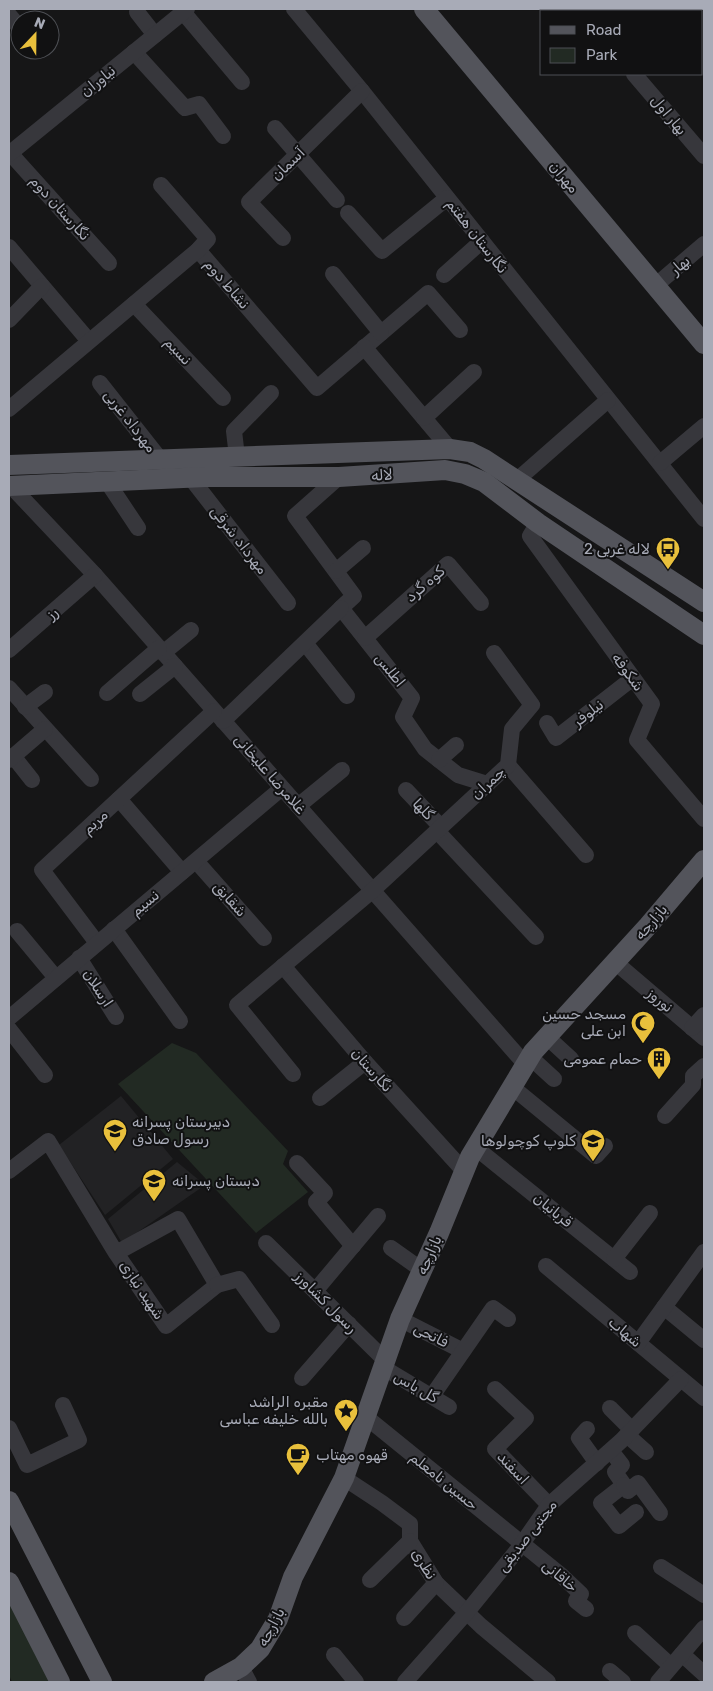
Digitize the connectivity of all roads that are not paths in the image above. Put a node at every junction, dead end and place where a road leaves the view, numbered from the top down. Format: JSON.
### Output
{"nodes":[{"id":1,"x":294,"y":9,"type":"edge"},
{"id":2,"x":424,"y":9,"type":"edge"},
{"id":3,"x":185,"y":10,"type":"edge"},
{"id":4,"x":137,"y":12,"type":"dead end"},
{"id":5,"x":155,"y":35,"type":"junction"},
{"id":6,"x":134,"y":52,"type":"junction"},
{"id":7,"x":635,"y":75,"type":"edge"},
{"id":8,"x":242,"y":82,"type":"dead end"},
{"id":9,"x":362,"y":91,"type":"junction"},
{"id":10,"x":275,"y":128,"type":"dead end"},
{"id":11,"x":223,"y":136,"type":"dead end"},
{"id":12,"x":10,"y":154,"type":"edge"},
{"id":13,"x":298,"y":154,"type":"junction"},
{"id":14,"x":704,"y":156,"type":"edge"},
{"id":15,"x":161,"y":186,"type":"dead end"},
{"id":16,"x":447,"y":198,"type":"junction"},
{"id":17,"x":337,"y":200,"type":"dead end"},
{"id":18,"x":348,"y":213,"type":"dead end"},
{"id":19,"x":283,"y":238,"type":"dead end"},
{"id":20,"x":482,"y":241,"type":"junction"},
{"id":21,"x":704,"y":244,"type":"edge"},
{"id":22,"x":9,"y":247,"type":"edge"},
{"id":23,"x":198,"y":250,"type":"junction"},
{"id":24,"x":109,"y":263,"type":"dead end"},
{"id":25,"x":334,"y":274,"type":"dead end"},
{"id":26,"x":444,"y":275,"type":"dead end"},
{"id":27,"x":42,"y":286,"type":"junction"},
{"id":28,"x":655,"y":286,"type":"junction"},
{"id":29,"x":134,"y":304,"type":"junction"},
{"id":30,"x":9,"y":320,"type":"edge"},
{"id":31,"x":460,"y":330,"type":"dead end"},
{"id":32,"x":381,"y":333,"type":"junction"},
{"id":33,"x":89,"y":341,"type":"junction"},
{"id":34,"x":704,"y":344,"type":"edge"},
{"id":35,"x":364,"y":347,"type":"junction"},
{"id":36,"x":474,"y":372,"type":"dead end"},
{"id":37,"x":100,"y":383,"type":"dead end"},
{"id":38,"x":272,"y":393,"type":"dead end"},
{"id":39,"x":223,"y":398,"type":"dead end"},
{"id":40,"x":608,"y":400,"type":"junction"},
{"id":41,"x":9,"y":408,"type":"edge"},
{"id":42,"x":424,"y":418,"type":"junction"},
{"id":43,"x":704,"y":426,"type":"edge"},
{"id":44,"x":450,"y":449,"type":"junction"},
{"id":45,"x":237,"y":457,"type":"junction"},
{"id":46,"x":160,"y":460,"type":"junction"},
{"id":47,"x":660,"y":462,"type":"junction"},
{"id":48,"x":9,"y":465,"type":"edge"},
{"id":49,"x":79,"y":472,"type":"junction"},
{"id":50,"x":190,"y":477,"type":"junction"},
{"id":51,"x":339,"y":478,"type":"junction"},
{"id":52,"x":106,"y":480,"type":"junction"},
{"id":53,"x":517,"y":480,"type":"junction"},
{"id":54,"x":10,"y":486,"type":"edge"},
{"id":55,"x":704,"y":519,"type":"edge"},
{"id":56,"x":538,"y":523,"type":"junction"},
{"id":57,"x":138,"y":528,"type":"dead end"},
{"id":58,"x":363,"y":548,"type":"dead end"},
{"id":59,"x":336,"y":571,"type":"junction"},
{"id":60,"x":95,"y":575,"type":"junction"},
{"id":61,"x":704,"y":602,"type":"edge"},
{"id":62,"x":288,"y":603,"type":"dead end"},
{"id":63,"x":481,"y":603,"type":"dead end"},
{"id":64,"x":340,"y":608,"type":"junction"},
{"id":65,"x":191,"y":630,"type":"dead end"},
{"id":66,"x":704,"y":635,"type":"edge"},
{"id":67,"x":364,"y":638,"type":"junction"},
{"id":68,"x":305,"y":643,"type":"junction"},
{"id":69,"x":9,"y":650,"type":"edge"},
{"id":70,"x":161,"y":651,"type":"junction"},
{"id":71,"x":494,"y":653,"type":"dead end"},
{"id":72,"x":175,"y":666,"type":"junction"},
{"id":73,"x":633,"y":678,"type":"junction"},
{"id":74,"x":9,"y":688,"type":"edge"},
{"id":75,"x":45,"y":692,"type":"dead end"},
{"id":76,"x":107,"y":693,"type":"dead end"},
{"id":77,"x":140,"y":694,"type":"dead end"},
{"id":78,"x":347,"y":696,"type":"dead end"},
{"id":79,"x":25,"y":707,"type":"junction"},
{"id":80,"x":219,"y":716,"type":"junction"},
{"id":81,"x":547,"y":723,"type":"dead end"},
{"id":82,"x":45,"y":729,"type":"junction"},
{"id":83,"x":456,"y":745,"type":"dead end"},
{"id":84,"x":11,"y":758,"type":"edge"},
{"id":85,"x":439,"y":760,"type":"junction"},
{"id":86,"x":508,"y":765,"type":"junction"},
{"id":87,"x":342,"y":770,"type":"dead end"},
{"id":88,"x":32,"y":780,"type":"dead end"},
{"id":89,"x":90,"y":780,"type":"dead end"},
{"id":90,"x":487,"y":784,"type":"junction"},
{"id":91,"x":282,"y":788,"type":"junction"},
{"id":92,"x":406,"y":790,"type":"dead end"},
{"id":93,"x":119,"y":799,"type":"junction"},
{"id":94,"x":298,"y":806,"type":"junction"},
{"id":95,"x":704,"y":819,"type":"edge"},
{"id":96,"x":439,"y":829,"type":"junction"},
{"id":97,"x":586,"y":856,"type":"dead end"},
{"id":98,"x":196,"y":861,"type":"junction"},
{"id":99,"x":703,"y":864,"type":"edge"},
{"id":100,"x":182,"y":872,"type":"junction"},
{"id":101,"x":372,"y":891,"type":"junction"},
{"id":102,"x":114,"y":929,"type":"junction"},
{"id":103,"x":16,"y":931,"type":"dead end"},
{"id":104,"x":536,"y":937,"type":"dead end"},
{"id":105,"x":264,"y":938,"type":"dead end"},
{"id":106,"x":97,"y":943,"type":"junction"},
{"id":107,"x":79,"y":958,"type":"junction"},
{"id":108,"x":615,"y":962,"type":"junction"},
{"id":109,"x":283,"y":966,"type":"junction"},
{"id":110,"x":56,"y":978,"type":"junction"},
{"id":111,"x":704,"y":1015,"type":"edge"},
{"id":112,"x":116,"y":1017,"type":"dead end"},
{"id":113,"x":9,"y":1018,"type":"edge"},
{"id":114,"x":180,"y":1021,"type":"dead end"},
{"id":115,"x":9,"y":1029,"type":"edge"},
{"id":116,"x":698,"y":1033,"type":"edge"},
{"id":117,"x":548,"y":1037,"type":"junction"},
{"id":118,"x":571,"y":1059,"type":"dead end"},
{"id":119,"x":528,"y":1061,"type":"junction"},
{"id":120,"x":365,"y":1062,"type":"junction"},
{"id":121,"x":704,"y":1066,"type":"edge"},
{"id":122,"x":293,"y":1074,"type":"dead end"},
{"id":123,"x":45,"y":1075,"type":"dead end"},
{"id":124,"x":554,"y":1079,"type":"dead end"},
{"id":125,"x":512,"y":1087,"type":"junction"},
{"id":126,"x":320,"y":1098,"type":"dead end"},
{"id":127,"x":664,"y":1116,"type":"dead end"},
{"id":128,"x":605,"y":1146,"type":"dead end"},
{"id":129,"x":476,"y":1148,"type":"junction"},
{"id":130,"x":297,"y":1163,"type":"dead end"},
{"id":131,"x":9,"y":1171,"type":"edge"},
{"id":132,"x":464,"y":1171,"type":"junction"},
{"id":133,"x":650,"y":1213,"type":"dead end"},
{"id":134,"x":378,"y":1216,"type":"dead end"},
{"id":135,"x":266,"y":1243,"type":"dead end"},
{"id":136,"x":353,"y":1246,"type":"junction"},
{"id":137,"x":391,"y":1248,"type":"dead end"},
{"id":138,"x":116,"y":1252,"type":"junction"},
{"id":139,"x":704,"y":1252,"type":"edge"},
{"id":140,"x":614,"y":1259,"type":"junction"},
{"id":141,"x":546,"y":1266,"type":"dead end"},
{"id":142,"x":422,"y":1270,"type":"junction"},
{"id":143,"x":630,"y":1272,"type":"dead end"},
{"id":144,"x":218,"y":1285,"type":"junction"},
{"id":145,"x":315,"y":1291,"type":"junction"},
{"id":146,"x":664,"y":1307,"type":"junction"},
{"id":147,"x":400,"y":1319,"type":"junction"},
{"id":148,"x":508,"y":1319,"type":"dead end"},
{"id":149,"x":348,"y":1324,"type":"junction"},
{"id":150,"x":272,"y":1325,"type":"dead end"},
{"id":151,"x":704,"y":1340,"type":"edge"},
{"id":152,"x":638,"y":1343,"type":"junction"},
{"id":153,"x":462,"y":1351,"type":"junction"},
{"id":154,"x":385,"y":1365,"type":"junction"},
{"id":155,"x":302,"y":1378,"type":"dead end"},
{"id":156,"x":681,"y":1379,"type":"junction"},
{"id":157,"x":495,"y":1389,"type":"dead end"},
{"id":158,"x":432,"y":1396,"type":"junction"},
{"id":159,"x":704,"y":1398,"type":"edge"},
{"id":160,"x":63,"y":1405,"type":"dead end"},
{"id":161,"x":449,"y":1406,"type":"dead end"},
{"id":162,"x":610,"y":1408,"type":"dead end"},
{"id":163,"x":366,"y":1417,"type":"junction"},
{"id":164,"x":9,"y":1428,"type":"edge"},
{"id":165,"x":587,"y":1429,"type":"dead end"},
{"id":166,"x":630,"y":1432,"type":"junction"},
{"id":167,"x":610,"y":1451,"type":"junction"},
{"id":168,"x":646,"y":1452,"type":"dead end"},
{"id":169,"x":597,"y":1463,"type":"junction"},
{"id":170,"x":344,"y":1478,"type":"junction"},
{"id":171,"x":624,"y":1485,"type":"junction"},
{"id":172,"x":9,"y":1501,"type":"edge"},
{"id":173,"x":548,"y":1505,"type":"junction"},
{"id":174,"x":636,"y":1512,"type":"dead end"},
{"id":175,"x":660,"y":1512,"type":"dead end"},
{"id":176,"x":410,"y":1541,"type":"junction"},
{"id":177,"x":522,"y":1545,"type":"junction"},
{"id":178,"x":662,"y":1567,"type":"dead end"},
{"id":179,"x":370,"y":1580,"type":"dead end"},
{"id":180,"x":9,"y":1582,"type":"edge"},
{"id":181,"x":436,"y":1583,"type":"junction"},
{"id":182,"x":704,"y":1595,"type":"edge"},
{"id":183,"x":586,"y":1609,"type":"dead end"},
{"id":184,"x":467,"y":1612,"type":"junction"},
{"id":185,"x":404,"y":1618,"type":"dead end"},
{"id":186,"x":704,"y":1628,"type":"edge"},
{"id":187,"x":635,"y":1633,"type":"dead end"},
{"id":188,"x":334,"y":1655,"type":"dead end"},
{"id":189,"x":676,"y":1660,"type":"junction"},
{"id":190,"x":610,"y":1671,"type":"dead end"},
{"id":191,"x":704,"y":1674,"type":"edge"},
{"id":192,"x":245,"y":1675,"type":"edge"},
{"id":193,"x":105,"y":1680,"type":"edge"},
{"id":194,"x":60,"y":1682,"type":"edge"},
{"id":195,"x":214,"y":1682,"type":"edge"},
{"id":196,"x":356,"y":1682,"type":"edge"},
{"id":197,"x":405,"y":1682,"type":"edge"},
{"id":198,"x":548,"y":1682,"type":"edge"},
{"id":199,"x":623,"y":1682,"type":"edge"},
{"id":200,"x":658,"y":1682,"type":"edge"}],
"edges":[{"from":1,"to":9,"type":"street","name":"نگارستان هفتم"},
{"from":2,"to":28,"type":"main road","name":"مهران"},
{"from":3,"to":5,"type":"street","name":"نیاوران"},
{"from":3,"to":8,"type":"street"},
{"from":4,"to":5,"type":"street"},
{"from":5,"to":6,"type":"street","name":"نیاوران"},
{"from":6,"to":11,"type":"street"},
{"from":6,"to":12,"type":"street","name":"نیاوران"},
{"from":7,"to":14,"type":"street","name":"بهار اول"},
{"from":9,"to":13,"type":"street","name":"آسمان"},
{"from":9,"to":16,"type":"street","name":"نگارستان هفتم"},
{"from":10,"to":13,"type":"street"},
{"from":12,"to":24,"type":"street","name":"نگارستان دوم"},
{"from":13,"to":17,"type":"street"},
{"from":13,"to":19,"type":"street","name":"آسمان"},
{"from":15,"to":23,"type":"street"},
{"from":16,"to":18,"type":"street"},
{"from":16,"to":20,"type":"street","name":"نگارستان هفتم"},
{"from":20,"to":26,"type":"street"},
{"from":20,"to":40,"type":"street","name":"نگارستان هفتم"},
{"from":21,"to":28,"type":"street","name":"بهار"},
{"from":22,"to":27,"type":"street"},
{"from":23,"to":29,"type":"street","name":"نشاط دوم"},
{"from":23,"to":35,"type":"street","name":"نشاط دوم"},
{"from":25,"to":32,"type":"street"},
{"from":27,"to":30,"type":"street"},
{"from":27,"to":33,"type":"street"},
{"from":28,"to":34,"type":"main road","name":"مهران"},
{"from":29,"to":33,"type":"street","name":"نشاط دوم"},
{"from":29,"to":39,"type":"street","name":"نسیم"},
{"from":31,"to":32,"type":"street","name":"نشاط دوم"},
{"from":32,"to":35,"type":"street","name":"نشاط دوم"},
{"from":33,"to":41,"type":"street","name":"نشاط دوم"},
{"from":35,"to":42,"type":"street"},
{"from":36,"to":42,"type":"street"},
{"from":37,"to":46,"type":"street","name":"مهرداد غربی"},
{"from":38,"to":45,"type":"street"},
{"from":40,"to":47,"type":"street","name":"نگارستان هفتم"},
{"from":40,"to":53,"type":"street"},
{"from":42,"to":44,"type":"street"},
{"from":43,"to":47,"type":"street"},
{"from":44,"to":45,"type":"main road","name":"لاله"},
{"from":44,"to":53,"type":"main road","name":"لاله"},
{"from":45,"to":46,"type":"main road","name":"لاله"},
{"from":46,"to":49,"type":"main road","name":"لاله"},
{"from":47,"to":55,"type":"street","name":"نگارستان هفتم"},
{"from":48,"to":49,"type":"main road","name":"لاله"},
{"from":49,"to":52,"type":"main road","name":"لاله"},
{"from":49,"to":54,"type":"main road","name":"لاله"},
{"from":50,"to":51,"type":"main road","name":"لاله"},
{"from":50,"to":52,"type":"main road","name":"لاله"},
{"from":50,"to":62,"type":"street","name":"مهرداد شرقی"},
{"from":51,"to":56,"type":"main road","name":"لاله"},
{"from":51,"to":59,"type":"street"},
{"from":52,"to":57,"type":"street"},
{"from":53,"to":61,"type":"main road","name":"لاله"},
{"from":54,"to":60,"type":"street","name":"غلامرضا علیخانی"},
{"from":56,"to":66,"type":"main road","name":"لاله"},
{"from":56,"to":73,"type":"street","name":"شکوفه"},
{"from":58,"to":59,"type":"street"},
{"from":59,"to":64,"type":"street"},
{"from":60,"to":69,"type":"street","name":"رز"},
{"from":60,"to":70,"type":"street","name":"غلامرضا علیخانی"},
{"from":63,"to":67,"type":"street","name":"کوه گرد"},
{"from":64,"to":67,"type":"street","name":"اطلس"},
{"from":64,"to":68,"type":"street"},
{"from":65,"to":70,"type":"street"},
{"from":67,"to":85,"type":"street","name":"اطلس"},
{"from":68,"to":78,"type":"street"},
{"from":68,"to":80,"type":"street"},
{"from":70,"to":72,"type":"street","name":"غلامرضا علیخانی"},
{"from":70,"to":76,"type":"street"},
{"from":71,"to":86,"type":"street","name":"چمران"},
{"from":72,"to":77,"type":"street"},
{"from":72,"to":80,"type":"street","name":"غلامرضا علیخانی"},
{"from":73,"to":81,"type":"street","name":"نیلوفر"},
{"from":73,"to":95,"type":"street","name":"شکوفه"},
{"from":74,"to":79,"type":"street"},
{"from":75,"to":79,"type":"street"},
{"from":79,"to":82,"type":"street"},
{"from":80,"to":91,"type":"street","name":"غلامرضا علیخانی"},
{"from":80,"to":93,"type":"street","name":"مریم"},
{"from":82,"to":84,"type":"street"},
{"from":82,"to":89,"type":"street"},
{"from":83,"to":85,"type":"street"},
{"from":84,"to":88,"type":"street"},
{"from":85,"to":90,"type":"street","name":"اطلس"},
{"from":86,"to":90,"type":"street","name":"چمران"},
{"from":86,"to":97,"type":"street"},
{"from":87,"to":94,"type":"street"},
{"from":90,"to":96,"type":"street","name":"چمران"},
{"from":91,"to":94,"type":"street","name":"غلامرضا علیخانی"},
{"from":91,"to":98,"type":"street","name":"نسیم"},
{"from":92,"to":96,"type":"street","name":"گلها"},
{"from":93,"to":100,"type":"street"},
{"from":93,"to":106,"type":"street","name":"مریم"},
{"from":94,"to":101,"type":"street","name":"غلامرضا علیخانی"},
{"from":96,"to":101,"type":"street","name":"چمران"},
{"from":96,"to":104,"type":"street"},
{"from":98,"to":100,"type":"street","name":"نسیم"},
{"from":98,"to":105,"type":"street","name":"شقایق"},
{"from":99,"to":108,"type":"main road","name":"بازارچه"},
{"from":100,"to":102,"type":"street","name":"نسیم"},
{"from":101,"to":109,"type":"street"},
{"from":101,"to":119,"type":"street","name":"غلامرضا علیخانی"},
{"from":102,"to":106,"type":"street","name":"نسیم"},
{"from":102,"to":114,"type":"street"},
{"from":103,"to":110,"type":"street"},
{"from":106,"to":107,"type":"street","name":"نسیم"},
{"from":107,"to":110,"type":"street","name":"نسیم"},
{"from":107,"to":112,"type":"street","name":"ارسلان"},
{"from":108,"to":116,"type":"street","name":"نوروز"},
{"from":108,"to":117,"type":"main road","name":"بازارچه"},
{"from":109,"to":120,"type":"street","name":"نگارستان"},
{"from":109,"to":122,"type":"street"},
{"from":110,"to":113,"type":"street","name":"نسیم"},
{"from":111,"to":116,"type":"street"},
{"from":115,"to":123,"type":"street"},
{"from":117,"to":118,"type":"street"},
{"from":117,"to":119,"type":"main road","name":"بازارچه"},
{"from":119,"to":124,"type":"street","name":"غلامرضا علیخانی"},
{"from":119,"to":125,"type":"main road","name":"بازارچه"},
{"from":120,"to":126,"type":"street"},
{"from":120,"to":132,"type":"street","name":"نگارستان"},
{"from":121,"to":127,"type":"street"},
{"from":125,"to":128,"type":"street"},
{"from":125,"to":129,"type":"main road","name":"بازارچه"},
{"from":129,"to":132,"type":"main road","name":"بازارچه"},
{"from":129,"to":140,"type":"street","name":"قربانیان"},
{"from":130,"to":136,"type":"street"},
{"from":131,"to":138,"type":"street","name":"شهید نیازی"},
{"from":132,"to":142,"type":"main road","name":"بازارچه"},
{"from":133,"to":140,"type":"street"},
{"from":134,"to":136,"type":"street"},
{"from":135,"to":145,"type":"street","name":"رسول کشاورز"},
{"from":136,"to":145,"type":"street"},
{"from":137,"to":142,"type":"street"},
{"from":138,"to":144,"type":"street","name":"شهید نیازی"},
{"from":138,"to":144,"type":"street","name":"شهید نیازی"},
{"from":139,"to":146,"type":"street"},
{"from":140,"to":143,"type":"street","name":"قربانیان"},
{"from":141,"to":152,"type":"street","name":"شهاب"},
{"from":142,"to":147,"type":"main road","name":"بازارچه"},
{"from":144,"to":150,"type":"street"},
{"from":145,"to":149,"type":"street","name":"رسول کشاورز"},
{"from":146,"to":151,"type":"street"},
{"from":146,"to":152,"type":"street"},
{"from":147,"to":153,"type":"street","name":"فاتحی"},
{"from":147,"to":154,"type":"main road","name":"بازارچه"},
{"from":148,"to":153,"type":"street"},
{"from":149,"to":154,"type":"street","name":"رسول کشاورز"},
{"from":149,"to":155,"type":"street"},
{"from":152,"to":156,"type":"street","name":"شهاب"},
{"from":153,"to":158,"type":"street"},
{"from":154,"to":158,"type":"street","name":"گل یاس"},
{"from":154,"to":163,"type":"main road","name":"بازارچه"},
{"from":156,"to":159,"type":"street","name":"شهاب"},
{"from":156,"to":166,"type":"street","name":"مجتبی صدیقی"},
{"from":157,"to":173,"type":"street","name":"اسفند"},
{"from":158,"to":161,"type":"street","name":"گل یاس"},
{"from":160,"to":164,"type":"street"},
{"from":162,"to":166,"type":"street"},
{"from":163,"to":170,"type":"main road","name":"بازارچه"},
{"from":163,"to":177,"type":"street","name":"حسین نامعلم"},
{"from":165,"to":169,"type":"street"},
{"from":166,"to":167,"type":"street","name":"مجتبی صدیقی"},
{"from":166,"to":168,"type":"street"},
{"from":167,"to":169,"type":"street","name":"مجتبی صدیقی"},
{"from":167,"to":171,"type":"street"},
{"from":169,"to":173,"type":"street","name":"مجتبی صدیقی"},
{"from":170,"to":176,"type":"street","name":"نظری"},
{"from":170,"to":192,"type":"main road","name":"بازارچه"},
{"from":171,"to":174,"type":"street"},
{"from":171,"to":175,"type":"street"},
{"from":172,"to":193,"type":"main road"},
{"from":173,"to":177,"type":"street","name":"مجتبی صدیقی"},
{"from":176,"to":179,"type":"street"},
{"from":176,"to":181,"type":"street","name":"نظری"},
{"from":177,"to":183,"type":"street","name":"خاقانی"},
{"from":177,"to":184,"type":"street","name":"مجتبی صدیقی"},
{"from":178,"to":182,"type":"street"},
{"from":180,"to":194,"type":"main road"},
{"from":181,"to":184,"type":"street","name":"نظری"},
{"from":181,"to":185,"type":"street"},
{"from":184,"to":197,"type":"street","name":"مجتبی صدیقی"},
{"from":184,"to":198,"type":"street","name":"نظری"},
{"from":186,"to":189,"type":"street"},
{"from":187,"to":189,"type":"street"},
{"from":188,"to":196,"type":"street"},
{"from":189,"to":191,"type":"street"},
{"from":189,"to":200,"type":"street"},
{"from":190,"to":199,"type":"street"},
{"from":192,"to":195,"type":"main road","name":"بازارچه"}]}
